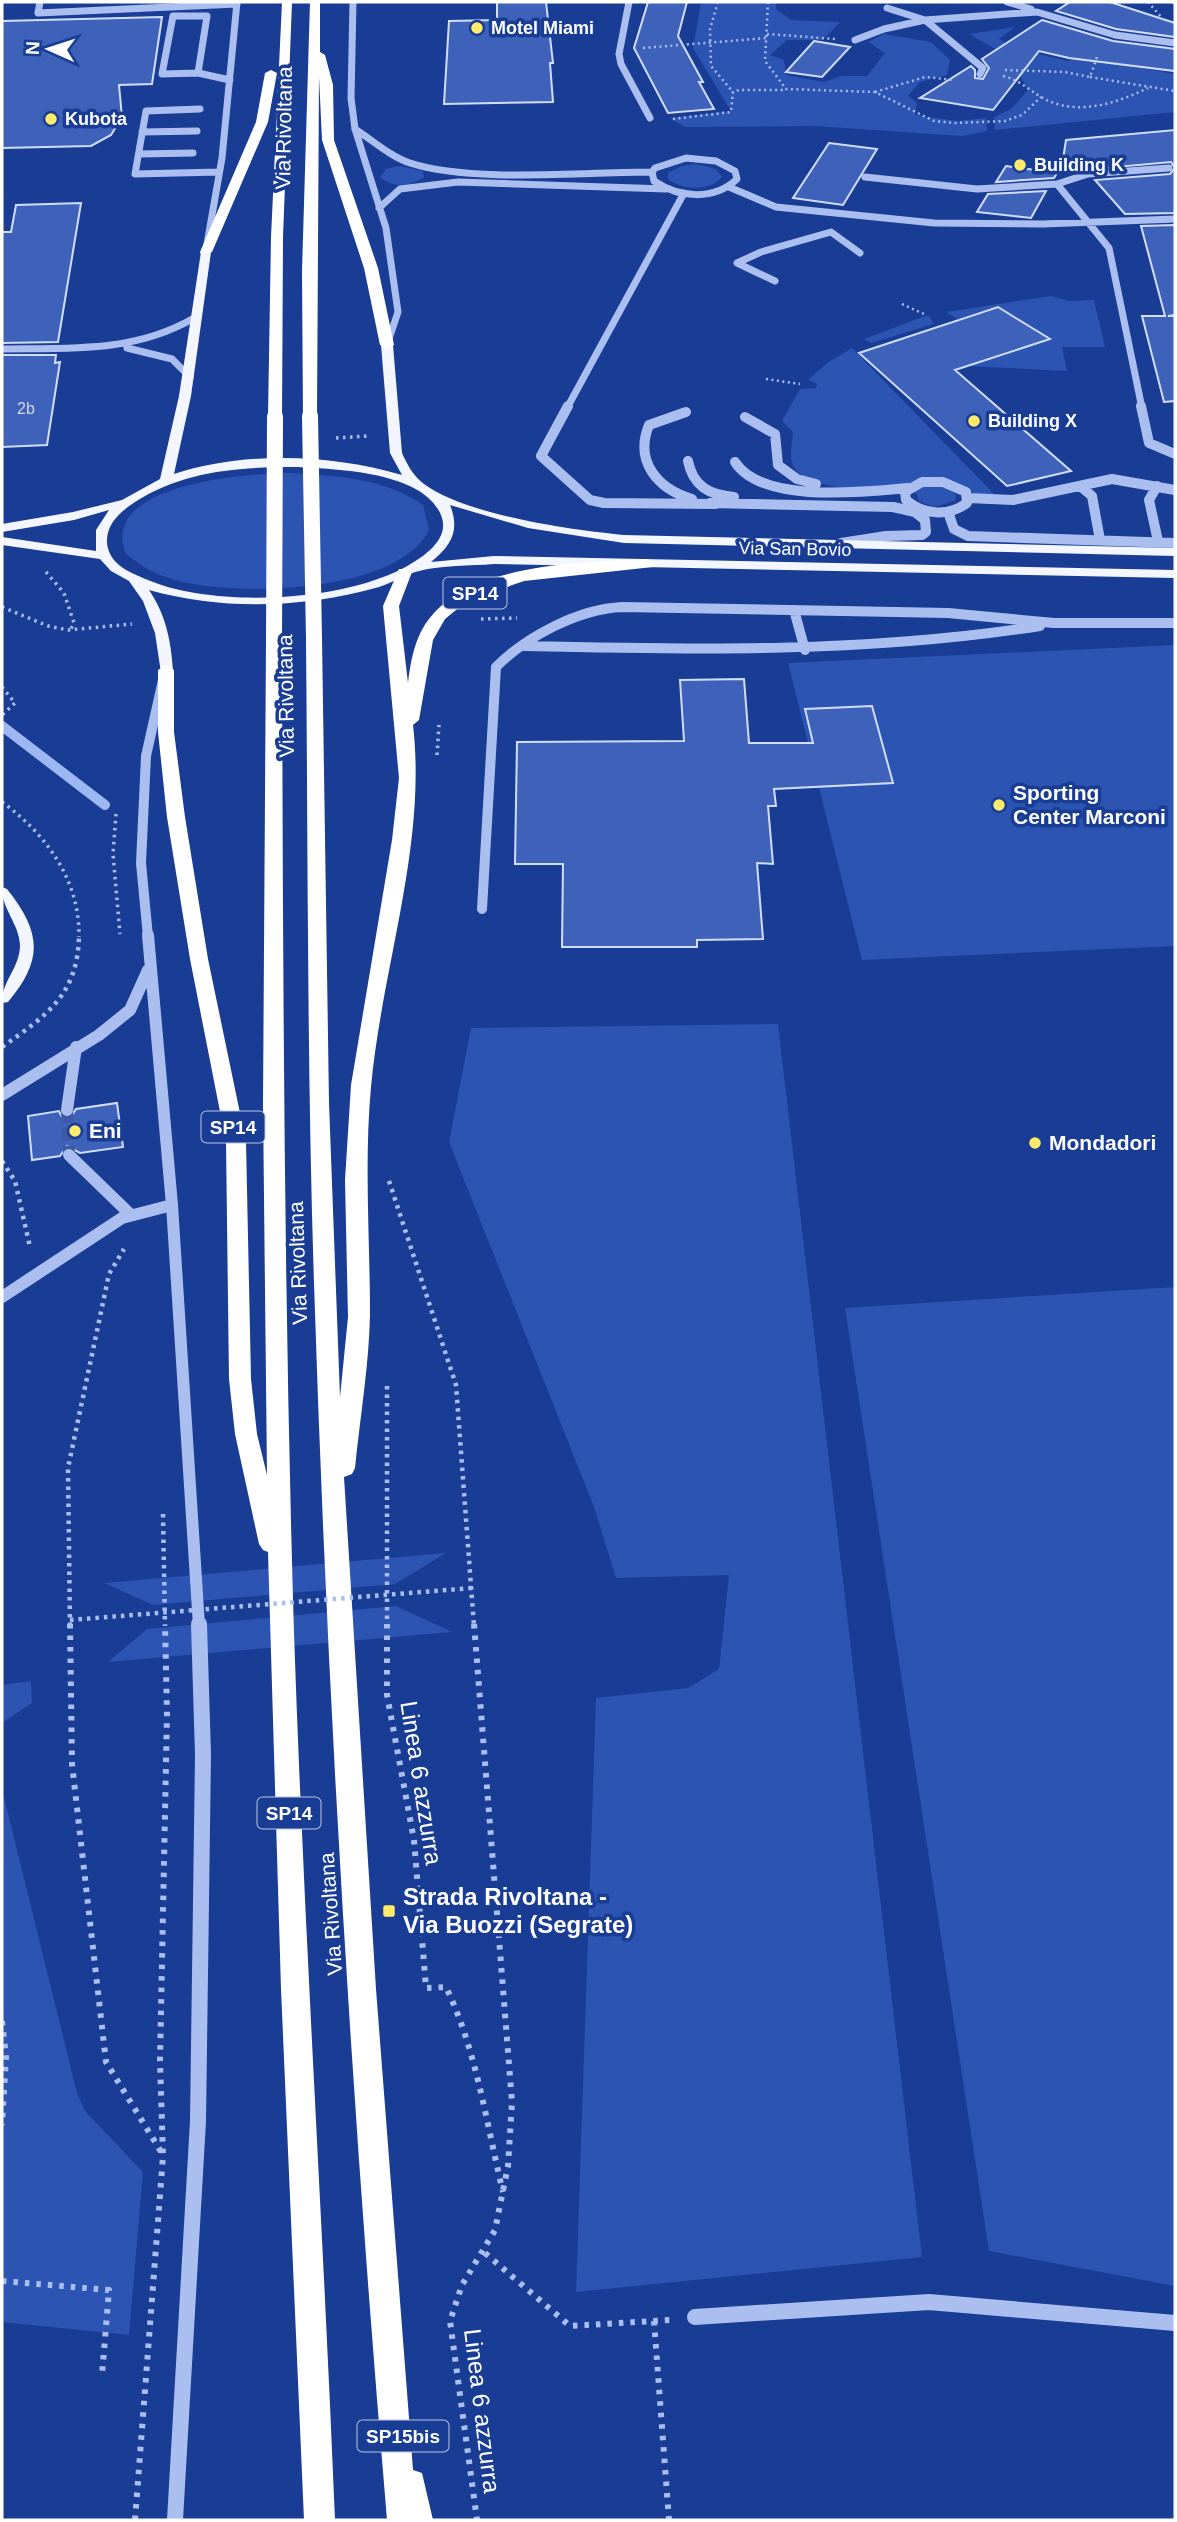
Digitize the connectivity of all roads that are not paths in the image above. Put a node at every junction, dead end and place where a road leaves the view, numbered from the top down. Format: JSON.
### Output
{"nodes":[{"id":1,"x":40,"y":2,"type":"edge"},
{"id":2,"x":285,"y":2,"type":"edge"},
{"id":3,"x":315,"y":2,"type":"edge"},
{"id":4,"x":353,"y":2,"type":"edge"},
{"id":5,"x":629,"y":2,"type":"edge"},
{"id":6,"x":1007,"y":2,"type":"edge"},
{"id":7,"x":237,"y":3,"type":"edge"},
{"id":8,"x":887,"y":8,"type":"dead end"},
{"id":9,"x":1037,"y":12,"type":"junction"},
{"id":10,"x":925,"y":20,"type":"junction"},
{"id":11,"x":314,"y":36,"type":"junction"},
{"id":12,"x":855,"y":40,"type":"road end"},
{"id":13,"x":1175,"y":43,"type":"edge"},
{"id":14,"x":198,"y":73,"type":"junction"},
{"id":15,"x":981,"y":74,"type":"road end"},
{"id":16,"x":230,"y":80,"type":"junction"},
{"id":17,"x":201,"y":109,"type":"dead end"},
{"id":18,"x":650,"y":118,"type":"road end"},
{"id":19,"x":355,"y":129,"type":"junction"},
{"id":20,"x":197,"y":131,"type":"dead end"},
{"id":21,"x":142,"y":132,"type":"junction"},
{"id":22,"x":193,"y":153,"type":"dead end"},
{"id":23,"x":139,"y":154,"type":"junction"},
{"id":24,"x":1169,"y":167,"type":"dead end"},
{"id":25,"x":219,"y":172,"type":"junction"},
{"id":26,"x":652,"y":172,"type":"junction"},
{"id":27,"x":865,"y":177,"type":"dead end"},
{"id":28,"x":1057,"y":184,"type":"junction"},
{"id":29,"x":729,"y":187,"type":"junction"},
{"id":30,"x":666,"y":189,"type":"junction"},
{"id":31,"x":684,"y":193,"type":"junction"},
{"id":32,"x":379,"y":208,"type":"junction"},
{"id":33,"x":1175,"y":219,"type":"edge"},
{"id":34,"x":1028,"y":222,"type":"dead end"},
{"id":35,"x":1088,"y":222,"type":"junction"},
{"id":36,"x":206,"y":252,"type":"junction"},
{"id":37,"x":860,"y":253,"type":"dead end"},
{"id":38,"x":775,"y":281,"type":"dead end"},
{"id":39,"x":194,"y":318,"type":"junction"},
{"id":40,"x":113,"y":345,"type":"junction"},
{"id":41,"x":387,"y":345,"type":"junction"},
{"id":42,"x":2,"y":349,"type":"edge"},
{"id":43,"x":190,"y":377,"type":"junction"},
{"id":44,"x":685,"y":412,"type":"dead end"},
{"id":45,"x":745,"y":417,"type":"dead end"},
{"id":46,"x":1175,"y":454,"type":"edge"},
{"id":47,"x":688,"y":461,"type":"dead end"},
{"id":48,"x":734,"y":462,"type":"dead end"},
{"id":49,"x":166,"y":481,"type":"junction"},
{"id":50,"x":419,"y":486,"type":"junction"},
{"id":51,"x":1080,"y":486,"type":"junction"},
{"id":52,"x":1157,"y":486,"type":"junction"},
{"id":53,"x":908,"y":488,"type":"junction"},
{"id":54,"x":1175,"y":490,"type":"edge"},
{"id":55,"x":861,"y":492,"type":"junction"},
{"id":56,"x":435,"y":495,"type":"junction"},
{"id":57,"x":968,"y":498,"type":"junction"},
{"id":58,"x":130,"y":499,"type":"junction"},
{"id":59,"x":906,"y":500,"type":"junction"},
{"id":60,"x":716,"y":504,"type":"junction"},
{"id":61,"x":947,"y":512,"type":"junction"},
{"id":62,"x":2,"y":528,"type":"edge"},
{"id":63,"x":1100,"y":540,"type":"junction"},
{"id":64,"x":2,"y":541,"type":"edge"},
{"id":65,"x":1158,"y":541,"type":"junction"},
{"id":66,"x":1175,"y":543,"type":"edge"},
{"id":67,"x":831,"y":545,"type":"junction"},
{"id":68,"x":1175,"y":552,"type":"edge"},
{"id":69,"x":104,"y":556,"type":"junction"},
{"id":70,"x":648,"y":564,"type":"junction"},
{"id":71,"x":409,"y":570,"type":"junction"},
{"id":72,"x":1175,"y":574,"type":"edge"},
{"id":73,"x":132,"y":579,"type":"junction"},
{"id":74,"x":794,"y":610,"type":"junction"},
{"id":75,"x":1054,"y":623,"type":"junction"},
{"id":76,"x":1175,"y":623,"type":"edge"},
{"id":77,"x":523,"y":646,"type":"junction"},
{"id":78,"x":805,"y":650,"type":"junction"},
{"id":79,"x":166,"y":670,"type":"junction"},
{"id":80,"x":407,"y":746,"type":"junction"},
{"id":81,"x":2,"y":892,"type":"edge"},
{"id":82,"x":482,"y":909,"type":"dead end"},
{"id":83,"x":148,"y":970,"type":"junction"},
{"id":84,"x":2,"y":998,"type":"edge"},
{"id":85,"x":76,"y":1047,"type":"junction"},
{"id":86,"x":2,"y":1095,"type":"edge"},
{"id":87,"x":67,"y":1110,"type":"tunnel mouth"},
{"id":88,"x":69,"y":1155,"type":"tunnel mouth"},
{"id":89,"x":172,"y":1205,"type":"junction"},
{"id":90,"x":131,"y":1215,"type":"junction"},
{"id":91,"x":2,"y":1297,"type":"edge"},
{"id":92,"x":336,"y":1532,"type":"junction"},
{"id":93,"x":281,"y":1586,"type":"junction"},
{"id":94,"x":695,"y":2318,"type":"dead end"},
{"id":95,"x":1175,"y":2323,"type":"edge"},
{"id":96,"x":389,"y":2353,"type":"junction"},
{"id":97,"x":175,"y":2520,"type":"edge"},
{"id":98,"x":320,"y":2520,"type":"edge"},
{"id":99,"x":402,"y":2520,"type":"edge"},
{"id":100,"x":417,"y":2520,"type":"edge"}],
"edges":[{"from":1,"to":7,"type":"street"},
{"from":2,"to":36,"type":"highway","number":"SP14"},
{"from":2,"to":93,"type":"highway","name":"Via Rivoltana","number":"SP14","bridge":true},
{"from":3,"to":11,"type":"highway","name":"Via Rivoltana"},
{"from":4,"to":19,"type":"street"},
{"from":5,"to":18,"type":"street"},
{"from":6,"to":9,"type":"street"},
{"from":7,"to":16,"type":"street"},
{"from":8,"to":10,"type":"street"},
{"from":9,"to":10,"type":"street"},
{"from":9,"to":13,"type":"street"},
{"from":10,"to":12,"type":"street"},
{"from":10,"to":15,"type":"street"},
{"from":11,"to":41,"type":"highway"},
{"from":11,"to":92,"type":"highway","name":"Via Rivoltana","bridge":true},
{"from":14,"to":14,"type":"street"},
{"from":14,"to":16,"type":"street"},
{"from":16,"to":25,"type":"street"},
{"from":17,"to":21,"type":"street"},
{"from":19,"to":26,"type":"street"},
{"from":19,"to":32,"type":"street"},
{"from":20,"to":21,"type":"street"},
{"from":21,"to":23,"type":"street"},
{"from":22,"to":23,"type":"street"},
{"from":23,"to":25,"type":"street"},
{"from":24,"to":28,"type":"street"},
{"from":25,"to":36,"type":"street"},
{"from":26,"to":29,"type":"street"},
{"from":26,"to":30,"type":"street"},
{"from":27,"to":28,"type":"street"},
{"from":28,"to":35,"type":"street"},
{"from":29,"to":31,"type":"street"},
{"from":29,"to":33,"type":"street"},
{"from":30,"to":31,"type":"street"},
{"from":30,"to":32,"type":"street"},
{"from":31,"to":60,"type":"street"},
{"from":32,"to":41,"type":"street"},
{"from":34,"to":35,"type":"street"},
{"from":35,"to":46,"type":"street"},
{"from":36,"to":39,"type":"main road"},
{"from":37,"to":38,"type":"street"},
{"from":39,"to":40,"type":"street"},
{"from":39,"to":43,"type":"main road"},
{"from":40,"to":42,"type":"street"},
{"from":40,"to":43,"type":"street"},
{"from":41,"to":50,"type":"main road"},
{"from":43,"to":49,"type":"main road"},
{"from":44,"to":60,"type":"street"},
{"from":45,"to":55,"type":"street"},
{"from":47,"to":59,"type":"street"},
{"from":48,"to":55,"type":"street"},
{"from":49,"to":50,"type":"main road"},
{"from":49,"to":58,"type":"main road"},
{"from":50,"to":56,"type":"main road","name":"Via San Bovio"},
{"from":51,"to":52,"type":"street"},
{"from":51,"to":57,"type":"street"},
{"from":51,"to":63,"type":"street"},
{"from":52,"to":54,"type":"street"},
{"from":52,"to":65,"type":"street"},
{"from":53,"to":55,"type":"street"},
{"from":53,"to":57,"type":"street"},
{"from":53,"to":59,"type":"street"},
{"from":56,"to":67,"type":"main road","name":"Via San Bovio"},
{"from":56,"to":71,"type":"main road"},
{"from":57,"to":61,"type":"street"},
{"from":58,"to":62,"type":"main road"},
{"from":58,"to":69,"type":"main road"},
{"from":59,"to":61,"type":"street"},
{"from":60,"to":67,"type":"street"},
{"from":61,"to":63,"type":"street"},
{"from":63,"to":65,"type":"street"},
{"from":64,"to":69,"type":"main road"},
{"from":65,"to":66,"type":"street"},
{"from":67,"to":68,"type":"main road","name":"Via San Bovio"},
{"from":69,"to":73,"type":"main road"},
{"from":70,"to":71,"type":"main road","name":"Via San Bovio"},
{"from":70,"to":72,"type":"main road","name":"Via San Bovio"},
{"from":70,"to":80,"type":"highway","number":"SP14"},
{"from":71,"to":73,"type":"main road"},
{"from":71,"to":80,"type":"highway"},
{"from":73,"to":79,"type":"main road"},
{"from":74,"to":75,"type":"street"},
{"from":74,"to":77,"type":"street"},
{"from":74,"to":78,"type":"street"},
{"from":75,"to":76,"type":"street"},
{"from":75,"to":78,"type":"street"},
{"from":77,"to":78,"type":"street"},
{"from":77,"to":82,"type":"street"},
{"from":79,"to":83,"type":"street"},
{"from":79,"to":93,"type":"highway","number":"SP14"},
{"from":80,"to":92,"type":"highway"},
{"from":81,"to":84,"type":"main road"},
{"from":83,"to":85,"type":"street"},
{"from":83,"to":89,"type":"street"},
{"from":85,"to":86,"type":"street"},
{"from":85,"to":87,"type":"street"},
{"from":88,"to":90,"type":"street"},
{"from":89,"to":90,"type":"street"},
{"from":89,"to":97,"type":"street"},
{"from":90,"to":91,"type":"street"},
{"from":92,"to":96,"type":"highway","name":"Via Rivoltana"},
{"from":93,"to":98,"type":"highway","name":"Via Rivoltana","number":"SP14"},
{"from":94,"to":95,"type":"street"},
{"from":96,"to":99,"type":"highway","name":"Via Rivoltana"},
{"from":96,"to":100,"type":"highway","number":"SP15bis"}]}
